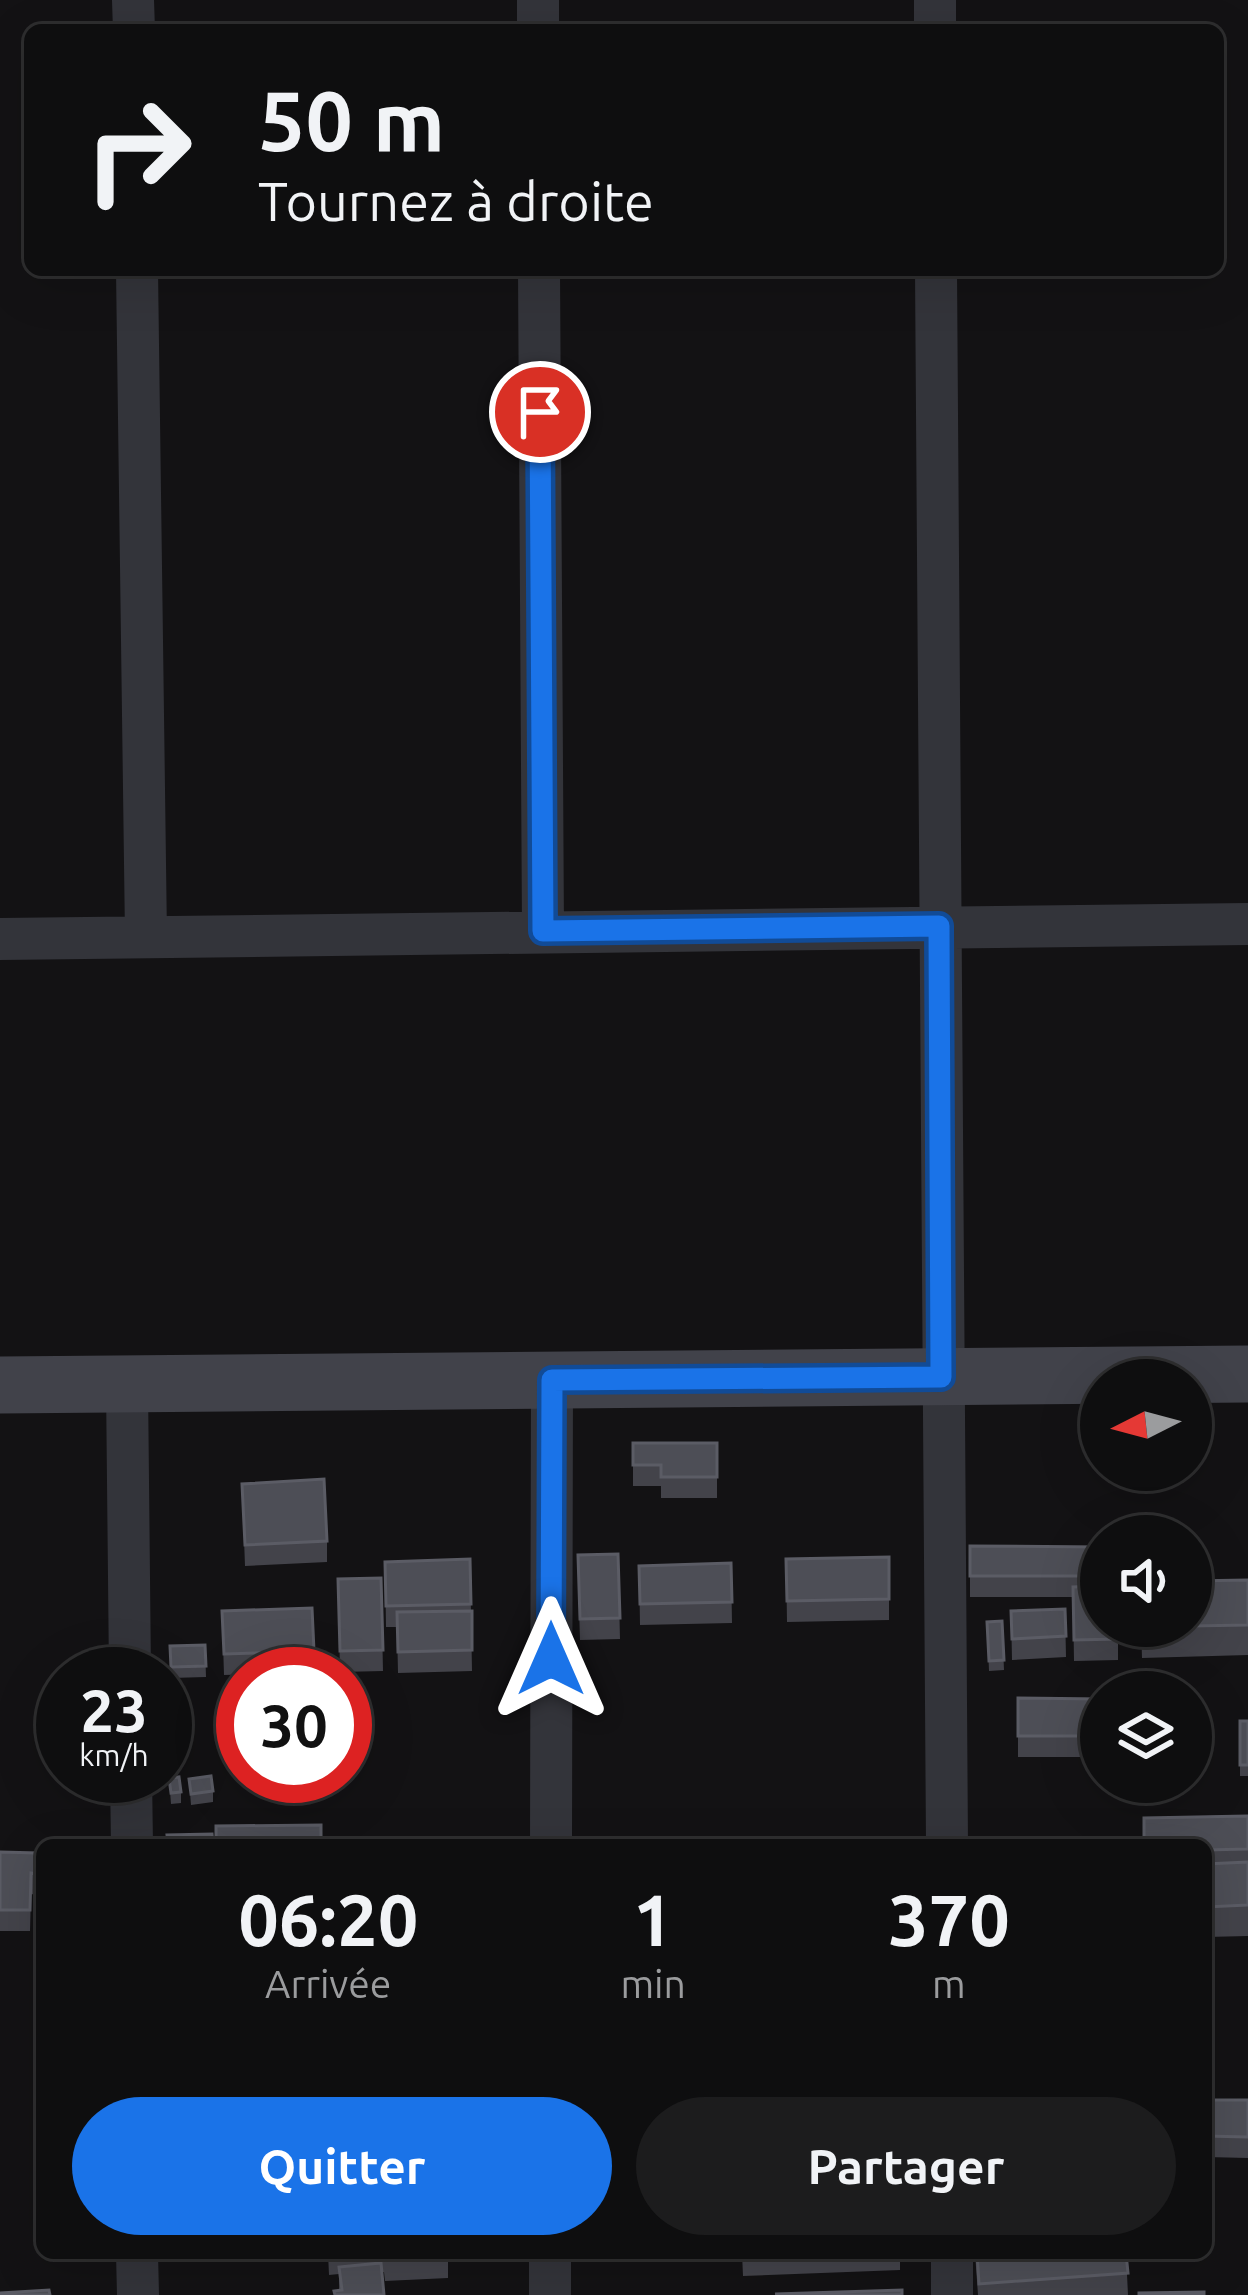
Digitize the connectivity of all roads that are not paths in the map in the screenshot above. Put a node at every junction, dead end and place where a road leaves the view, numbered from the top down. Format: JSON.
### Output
{"nodes":[{"id":1,"x":137,"y":276,"type":"edge"},
{"id":2,"x":539,"y":276,"type":"edge"},
{"id":3,"x":936,"y":276,"type":"edge"},
{"id":4,"x":1248,"y":924,"type":"edge"},
{"id":5,"x":939,"y":926,"type":"junction"},
{"id":6,"x":543,"y":931,"type":"junction"},
{"id":7,"x":146,"y":937,"type":"junction"},
{"id":8,"x":0,"y":940,"type":"edge"},
{"id":9,"x":1248,"y":1374,"type":"edge"},
{"id":10,"x":941,"y":1377,"type":"junction"},
{"id":11,"x":552,"y":1380,"type":"junction"},
{"id":12,"x":127,"y":1384,"type":"junction"},
{"id":13,"x":0,"y":1385,"type":"edge"},
{"id":14,"x":130,"y":1647,"type":"edge"},
{"id":15,"x":131,"y":1803,"type":"edge"},
{"id":16,"x":132,"y":1839,"type":"edge"},
{"id":17,"x":551,"y":1839,"type":"edge"},
{"id":18,"x":946,"y":1839,"type":"edge"},
{"id":19,"x":137,"y":2259,"type":"edge"},
{"id":20,"x":550,"y":2259,"type":"edge"},
{"id":21,"x":952,"y":2259,"type":"edge"},
{"id":22,"x":138,"y":2295,"type":"edge"},
{"id":23,"x":550,"y":2295,"type":"edge"},
{"id":24,"x":952,"y":2295,"type":"edge"}],
"edges":[{"from":1,"to":7,"type":"street"},
{"from":2,"to":6,"type":"street"},
{"from":3,"to":5,"type":"street"},
{"from":4,"to":5,"type":"street"},
{"from":5,"to":6,"type":"street"},
{"from":5,"to":10,"type":"street"},
{"from":6,"to":7,"type":"street"},
{"from":7,"to":8,"type":"street"},
{"from":9,"to":10,"type":"street"},
{"from":10,"to":11,"type":"street"},
{"from":10,"to":18,"type":"street"},
{"from":11,"to":12,"type":"street"},
{"from":11,"to":17,"type":"street"},
{"from":12,"to":13,"type":"street"},
{"from":12,"to":14,"type":"street"},
{"from":15,"to":16,"type":"street"},
{"from":19,"to":22,"type":"street"},
{"from":20,"to":23,"type":"street"},
{"from":21,"to":24,"type":"street"}]}
